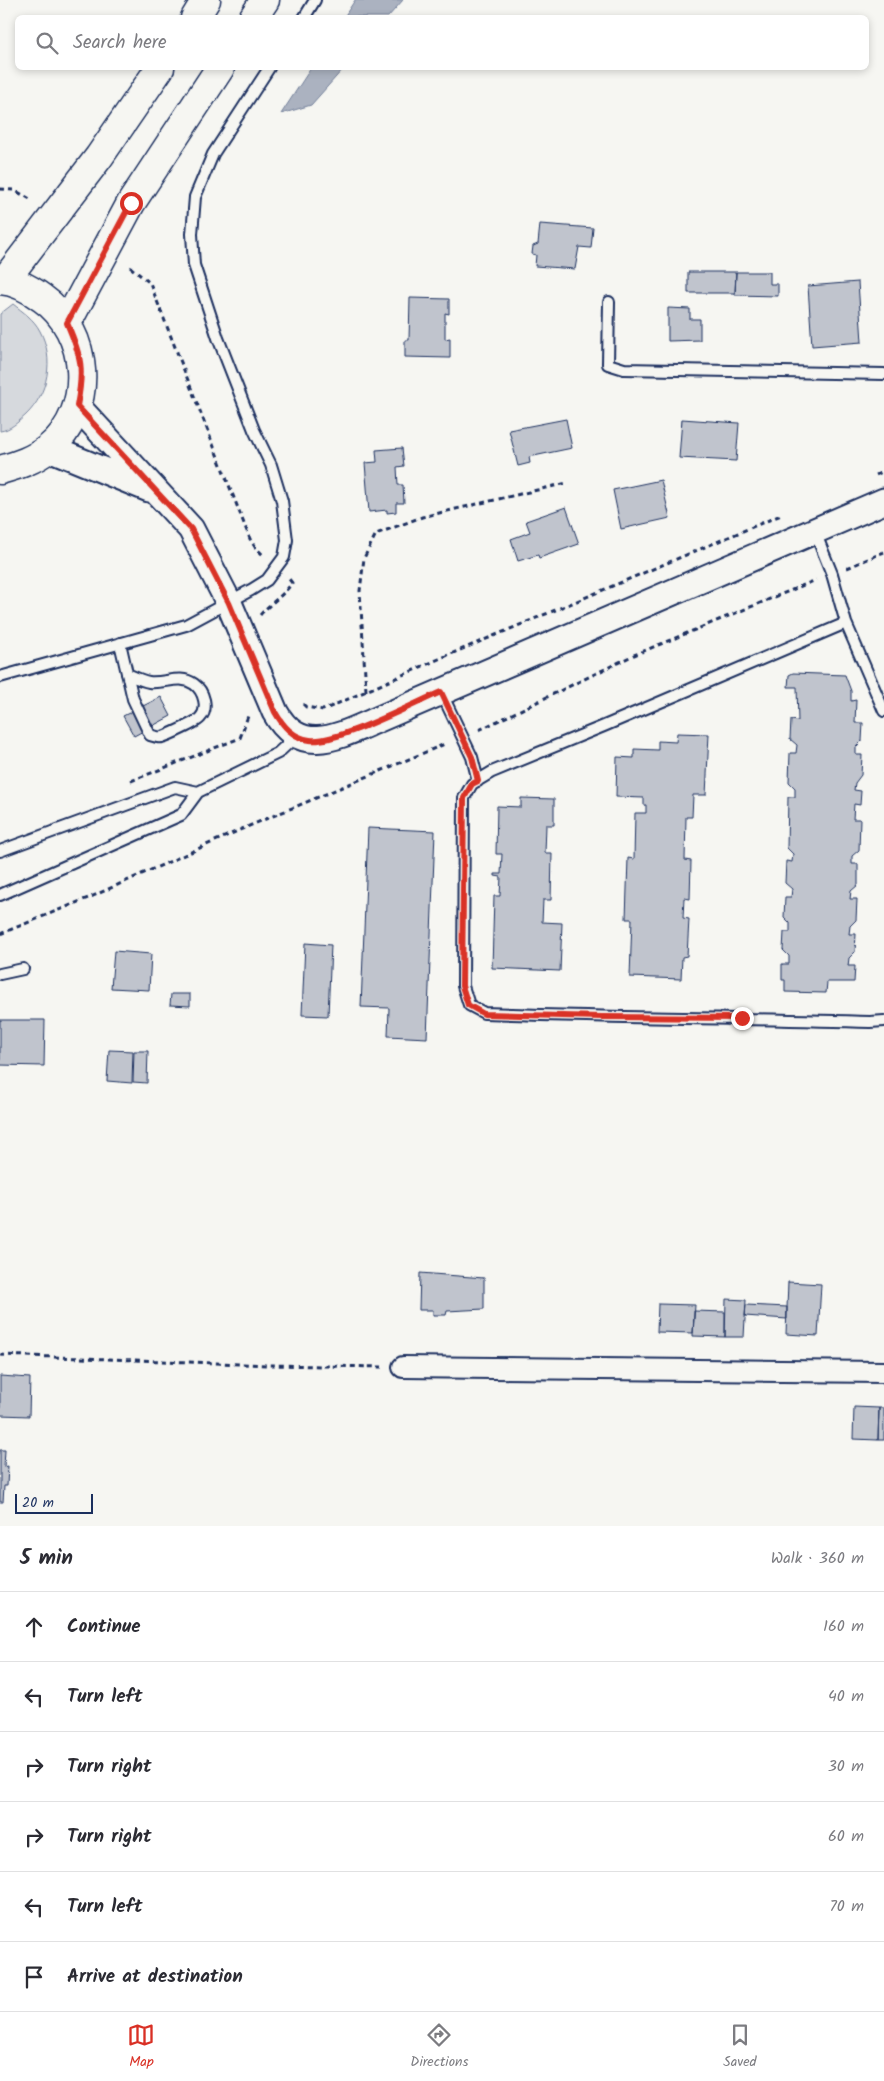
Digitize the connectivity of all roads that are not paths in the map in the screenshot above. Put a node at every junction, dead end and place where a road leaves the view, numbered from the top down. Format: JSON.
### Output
{"nodes":[{"id":1,"x":206,"y":0,"type":"edge"},
{"id":2,"x":265,"y":0,"type":"edge"},
{"id":3,"x":316,"y":0,"type":"edge"},
{"id":4,"x":196,"y":15,"type":"edge"},
{"id":5,"x":255,"y":15,"type":"edge"},
{"id":6,"x":306,"y":15,"type":"edge"},
{"id":7,"x":159,"y":70,"type":"edge"},
{"id":8,"x":219,"y":70,"type":"edge"},
{"id":9,"x":269,"y":70,"type":"edge"},
{"id":10,"x":2,"y":280,"type":"edge"},
{"id":11,"x":609,"y":302,"type":"dead end"},
{"id":12,"x":67,"y":323,"type":"junction"},
{"id":13,"x":884,"y":374,"type":"edge"},
{"id":14,"x":77,"y":406,"type":"junction"},
{"id":15,"x":49,"y":448,"type":"junction"},
{"id":16,"x":0,"y":470,"type":"edge"},
{"id":17,"x":156,"y":492,"type":"junction"},
{"id":18,"x":884,"y":501,"type":"edge"},
{"id":19,"x":815,"y":532,"type":"junction"},
{"id":20,"x":229,"y":603,"type":"junction"},
{"id":21,"x":846,"y":623,"type":"junction"},
{"id":22,"x":120,"y":643,"type":"junction"},
{"id":23,"x":127,"y":674,"type":"junction"},
{"id":24,"x":0,"y":677,"type":"edge"},
{"id":25,"x":441,"y":692,"type":"junction"},
{"id":26,"x":884,"y":711,"type":"edge"},
{"id":27,"x":296,"y":736,"type":"junction"},
{"id":28,"x":478,"y":781,"type":"junction"},
{"id":29,"x":198,"y":792,"type":"junction"},
{"id":30,"x":0,"y":851,"type":"edge"},
{"id":31,"x":0,"y":895,"type":"edge"},
{"id":32,"x":23,"y":969,"type":"dead end"},
{"id":33,"x":0,"y":974,"type":"edge"},
{"id":34,"x":884,"y":1021,"type":"edge"},
{"id":35,"x":403,"y":1367,"type":"road end"},
{"id":36,"x":884,"y":1372,"type":"edge"}],
"edges":[{"from":1,"to":4,"type":"main road"},
{"from":2,"to":5,"type":"main road"},
{"from":3,"to":6,"type":"lane"},
{"from":7,"to":10,"type":"main road"},
{"from":8,"to":12,"type":"main road"},
{"from":9,"to":20,"type":"lane"},
{"from":10,"to":12,"type":"main road"},
{"from":11,"to":13,"type":"lane"},
{"from":12,"to":14,"type":"main road"},
{"from":14,"to":15,"type":"main road"},
{"from":14,"to":17,"type":"street"},
{"from":15,"to":16,"type":"main road"},
{"from":15,"to":17,"type":"street"},
{"from":17,"to":20,"type":"street"},
{"from":18,"to":19,"type":"street"},
{"from":19,"to":21,"type":"lane"},
{"from":19,"to":25,"type":"street"},
{"from":20,"to":22,"type":"lane"},
{"from":20,"to":27,"type":"street"},
{"from":21,"to":26,"type":"lane"},
{"from":21,"to":28,"type":"lane"},
{"from":22,"to":23,"type":"lane"},
{"from":22,"to":24,"type":"lane"},
{"from":23,"to":23,"type":"lane"},
{"from":25,"to":27,"type":"street"},
{"from":25,"to":28,"type":"lane"},
{"from":27,"to":29,"type":"lane"},
{"from":28,"to":34,"type":"lane"},
{"from":29,"to":30,"type":"lane"},
{"from":29,"to":31,"type":"lane"},
{"from":32,"to":33,"type":"lane"},
{"from":35,"to":36,"type":"street"}]}
